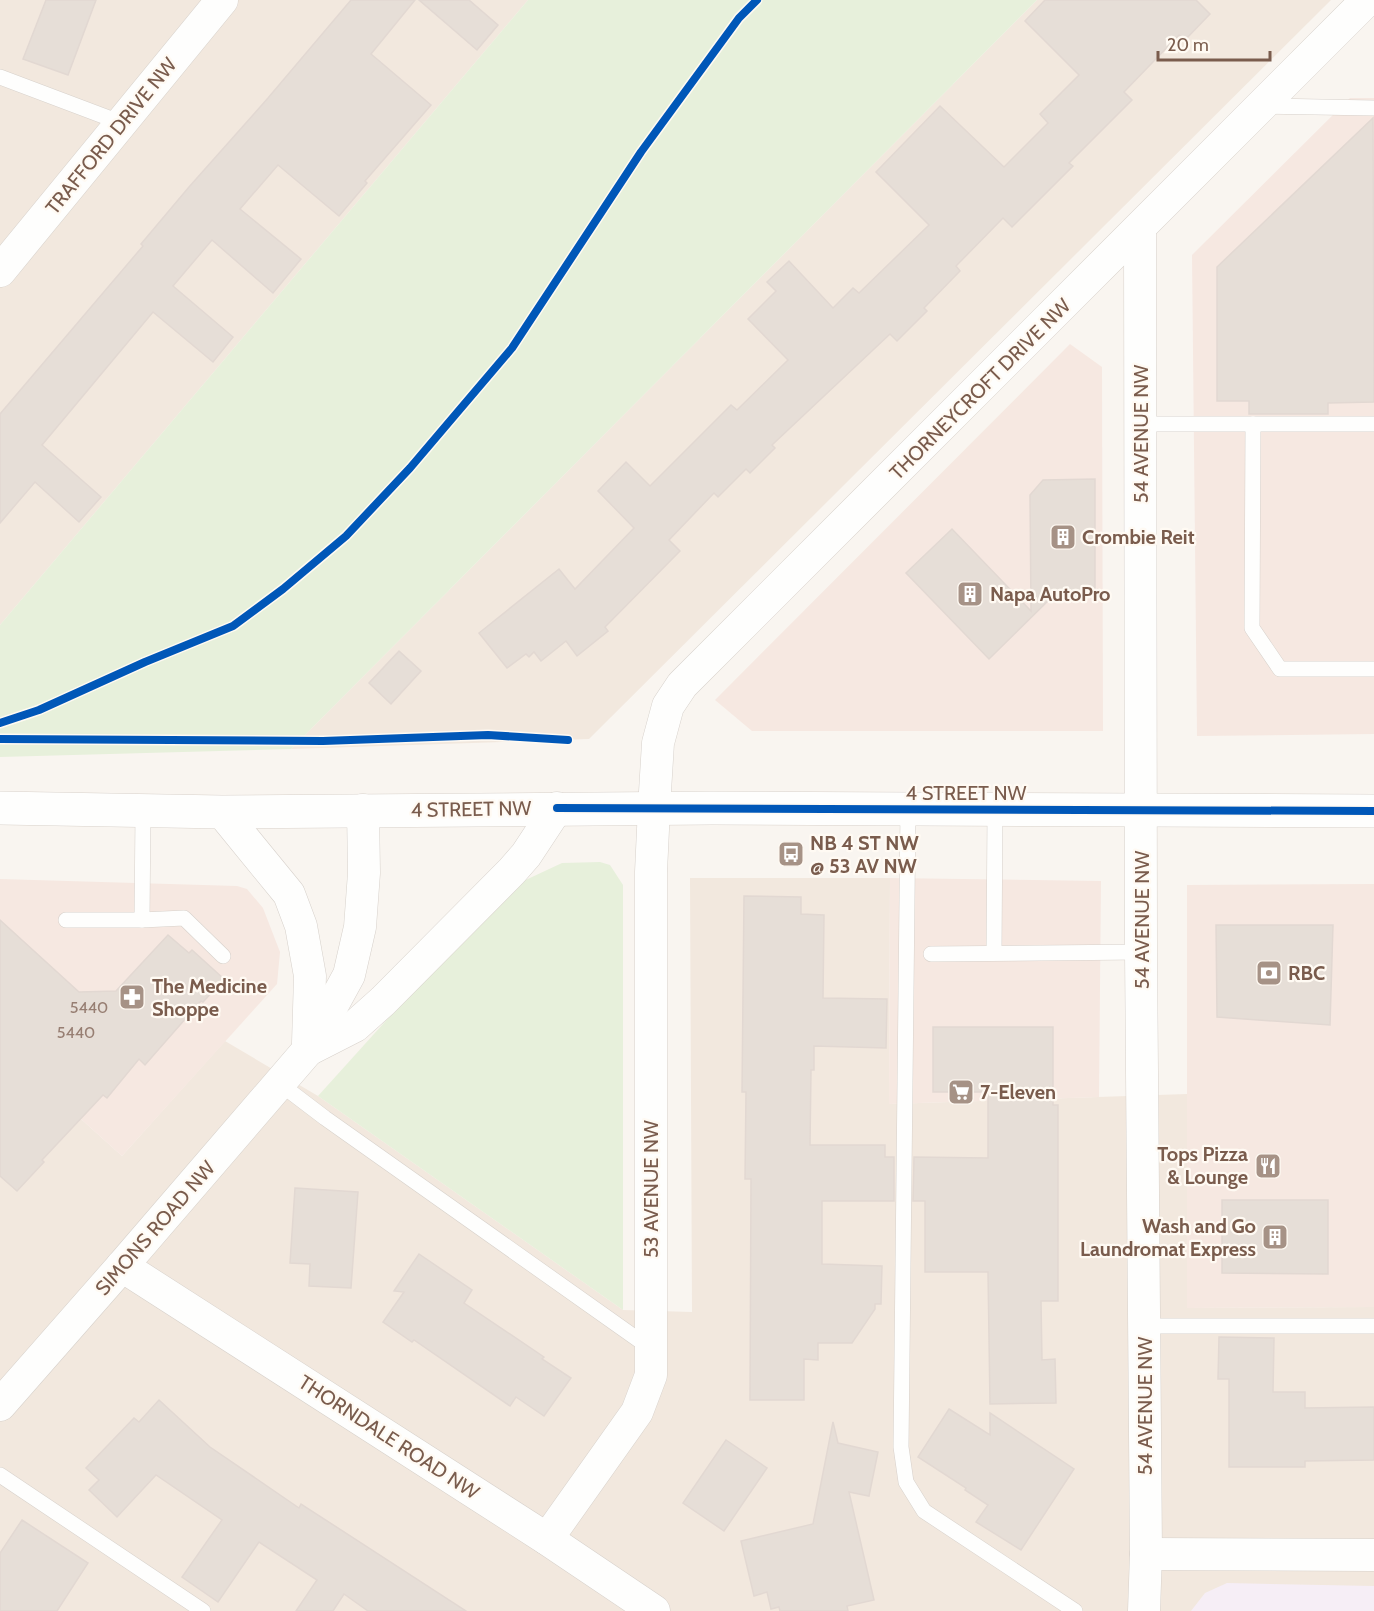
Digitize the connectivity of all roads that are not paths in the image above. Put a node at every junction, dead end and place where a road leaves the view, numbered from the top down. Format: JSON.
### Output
{"nodes":[{"id":1,"x":222,"y":0,"type":"edge"},
{"id":2,"x":1367,"y":0,"type":"edge"},
{"id":3,"x":0,"y":77,"type":"edge"},
{"id":4,"x":1262,"y":106,"type":"junction"},
{"id":5,"x":1374,"y":108,"type":"edge"},
{"id":6,"x":122,"y":123,"type":"junction"},
{"id":7,"x":1140,"y":229,"type":"junction"},
{"id":8,"x":0,"y":271,"type":"edge"},
{"id":9,"x":1141,"y":424,"type":"junction"},
{"id":10,"x":1253,"y":424,"type":"junction"},
{"id":11,"x":1374,"y":424,"type":"edge"},
{"id":12,"x":1374,"y":669,"type":"edge"},
{"id":13,"x":0,"y":808,"type":"edge"},
{"id":14,"x":557,"y":808,"type":"junction"},
{"id":15,"x":654,"y":808,"type":"junction"},
{"id":16,"x":908,"y":809,"type":"junction"},
{"id":17,"x":363,"y":810,"type":"junction"},
{"id":18,"x":995,"y":810,"type":"junction"},
{"id":19,"x":1142,"y":810,"type":"junction"},
{"id":20,"x":143,"y":811,"type":"junction"},
{"id":21,"x":1374,"y":811,"type":"edge"},
{"id":22,"x":222,"y":812,"type":"junction"},
{"id":23,"x":66,"y":920,"type":"dead end"},
{"id":24,"x":142,"y":920,"type":"junction"},
{"id":25,"x":1141,"y":952,"type":"junction"},
{"id":26,"x":994,"y":953,"type":"junction"},
{"id":27,"x":931,"y":954,"type":"dead end"},
{"id":28,"x":224,"y":956,"type":"dead end"},
{"id":29,"x":308,"y":1050,"type":"junction"},
{"id":30,"x":279,"y":1083,"type":"junction"},
{"id":31,"x":122,"y":1266,"type":"junction"},
{"id":32,"x":1144,"y":1326,"type":"junction"},
{"id":33,"x":1374,"y":1326,"type":"edge"},
{"id":34,"x":650,"y":1348,"type":"junction"},
{"id":35,"x":0,"y":1405,"type":"edge"},
{"id":36,"x":0,"y":1475,"type":"edge"},
{"id":37,"x":547,"y":1539,"type":"junction"},
{"id":38,"x":1146,"y":1554,"type":"junction"},
{"id":39,"x":1374,"y":1555,"type":"edge"},
{"id":40,"x":203,"y":1611,"type":"edge"},
{"id":41,"x":654,"y":1611,"type":"edge"},
{"id":42,"x":1075,"y":1611,"type":"edge"},
{"id":43,"x":1144,"y":1611,"type":"edge"}],
"edges":[{"from":1,"to":6,"type":"street","name":"TRAFFORD DRIVE NW"},
{"from":2,"to":4,"type":"street","name":"THORNEYCROFT DRIVE NW"},
{"from":3,"to":6,"type":"lane"},
{"from":4,"to":5,"type":"lane"},
{"from":4,"to":7,"type":"street","name":"THORNEYCROFT DRIVE NW"},
{"from":6,"to":8,"type":"street","name":"TRAFFORD DRIVE NW"},
{"from":7,"to":9,"type":"street","name":"54 AVENUE NW"},
{"from":7,"to":15,"type":"street","name":"THORNEYCROFT DRIVE NW"},
{"from":9,"to":10,"type":"lane"},
{"from":9,"to":19,"type":"street","name":"54 AVENUE NW"},
{"from":10,"to":11,"type":"lane"},
{"from":10,"to":12,"type":"lane"},
{"from":13,"to":20,"type":"main road","name":"4 STREET NW"},
{"from":14,"to":15,"type":"main road","name":"4 STREET NW"},
{"from":14,"to":17,"type":"main road","name":"4 STREET NW"},
{"from":14,"to":29,"type":"street","name":"SIMONS ROAD NW"},
{"from":15,"to":16,"type":"main road","name":"4 STREET NW"},
{"from":15,"to":34,"type":"street","name":"53 AVENUE NW"},
{"from":16,"to":18,"type":"main road","name":"4 STREET NW"},
{"from":16,"to":42,"type":"lane"},
{"from":17,"to":22,"type":"main road","name":"4 STREET NW"},
{"from":17,"to":29,"type":"street","name":"SIMONS ROAD NW"},
{"from":18,"to":19,"type":"main road","name":"4 STREET NW"},
{"from":18,"to":26,"type":"lane"},
{"from":19,"to":21,"type":"main road","name":"4 STREET NW"},
{"from":19,"to":25,"type":"street","name":"54 AVENUE NW"},
{"from":20,"to":22,"type":"main road","name":"4 STREET NW"},
{"from":20,"to":24,"type":"lane"},
{"from":22,"to":29,"type":"street"},
{"from":23,"to":24,"type":"lane"},
{"from":24,"to":28,"type":"lane"},
{"from":25,"to":26,"type":"lane"},
{"from":25,"to":32,"type":"street","name":"54 AVENUE NW"},
{"from":26,"to":27,"type":"lane"},
{"from":29,"to":30,"type":"street","name":"SIMONS ROAD NW"},
{"from":30,"to":31,"type":"street","name":"SIMONS ROAD NW"},
{"from":30,"to":34,"type":"lane"},
{"from":31,"to":35,"type":"street","name":"SIMONS ROAD NW"},
{"from":31,"to":37,"type":"street","name":"THORNDALE ROAD NW"},
{"from":32,"to":33,"type":"lane"},
{"from":32,"to":38,"type":"street","name":"54 AVENUE NW"},
{"from":34,"to":37,"type":"street","name":"53 AVENUE NW"},
{"from":36,"to":40,"type":"lane"},
{"from":37,"to":41,"type":"street","name":"THORNDALE ROAD NW"},
{"from":38,"to":39,"type":"street"},
{"from":38,"to":43,"type":"street","name":"54 AVENUE NW"}]}
